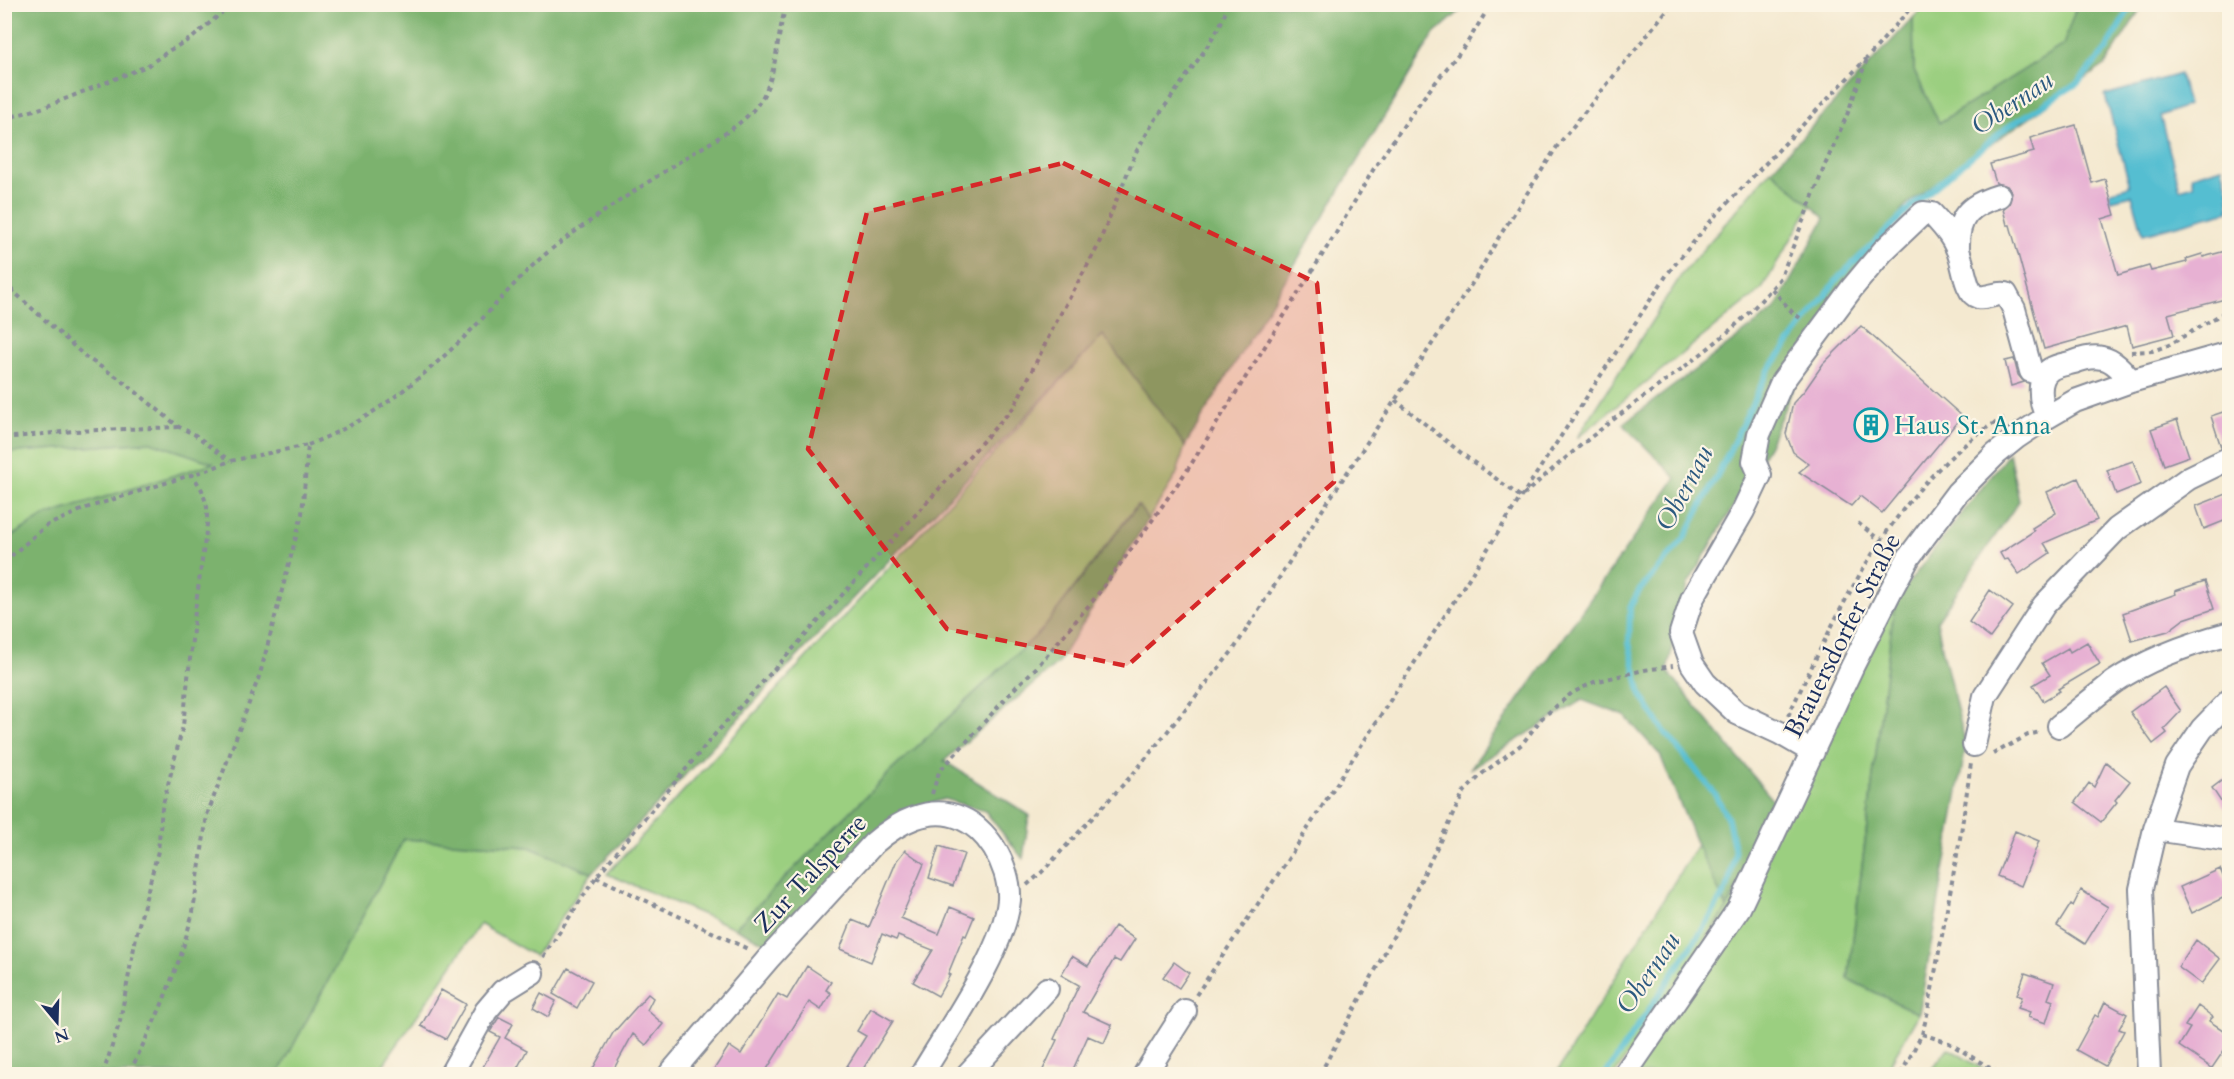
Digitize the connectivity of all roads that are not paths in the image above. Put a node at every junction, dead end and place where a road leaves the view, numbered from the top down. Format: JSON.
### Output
{"nodes":[{"id":1,"x":1999,"y":196,"type":"dead end"},
{"id":2,"x":1958,"y":249,"type":"junction"},
{"id":3,"x":2229,"y":353,"type":"edge"},
{"id":4,"x":2044,"y":376,"type":"junction"},
{"id":5,"x":2131,"y":381,"type":"junction"},
{"id":6,"x":2047,"y":416,"type":"junction"},
{"id":7,"x":2229,"y":458,"type":"edge"},
{"id":8,"x":2229,"y":633,"type":"edge"},
{"id":9,"x":2229,"y":700,"type":"edge"},
{"id":10,"x":2059,"y":726,"type":"road end"},
{"id":11,"x":1813,"y":752,"type":"junction"},
{"id":12,"x":1979,"y":757,"type":"road end"},
{"id":13,"x":2155,"y":829,"type":"junction"},
{"id":14,"x":2229,"y":840,"type":"edge"},
{"id":15,"x":532,"y":973,"type":"road end"},
{"id":16,"x":1047,"y":989,"type":"dead end"},
{"id":17,"x":1185,"y":1011,"type":"road end"},
{"id":18,"x":451,"y":1074,"type":"edge"},
{"id":19,"x":670,"y":1074,"type":"edge"},
{"id":20,"x":922,"y":1074,"type":"edge"},
{"id":21,"x":968,"y":1074,"type":"edge"},
{"id":22,"x":1145,"y":1074,"type":"edge"},
{"id":23,"x":1625,"y":1074,"type":"edge"},
{"id":24,"x":2150,"y":1074,"type":"edge"}],
"edges":[{"from":1,"to":2,"type":"street"},
{"from":2,"to":4,"type":"street"},
{"from":2,"to":11,"type":"street"},
{"from":3,"to":5,"type":"street","name":"Brauersdorfer Straße"},
{"from":4,"to":5,"type":"street"},
{"from":4,"to":6,"type":"street"},
{"from":5,"to":6,"type":"street","name":"Brauersdorfer Straße"},
{"from":6,"to":11,"type":"street","name":"Brauersdorfer Straße"},
{"from":7,"to":12,"type":"street"},
{"from":8,"to":10,"type":"street"},
{"from":9,"to":13,"type":"street"},
{"from":11,"to":23,"type":"street","name":"Brauersdorfer Straße"},
{"from":13,"to":14,"type":"street"},
{"from":13,"to":24,"type":"street"},
{"from":15,"to":18,"type":"street"},
{"from":16,"to":21,"type":"street"},
{"from":17,"to":22,"type":"street"},
{"from":19,"to":20,"type":"street","name":"Zur Talsperre"}]}
